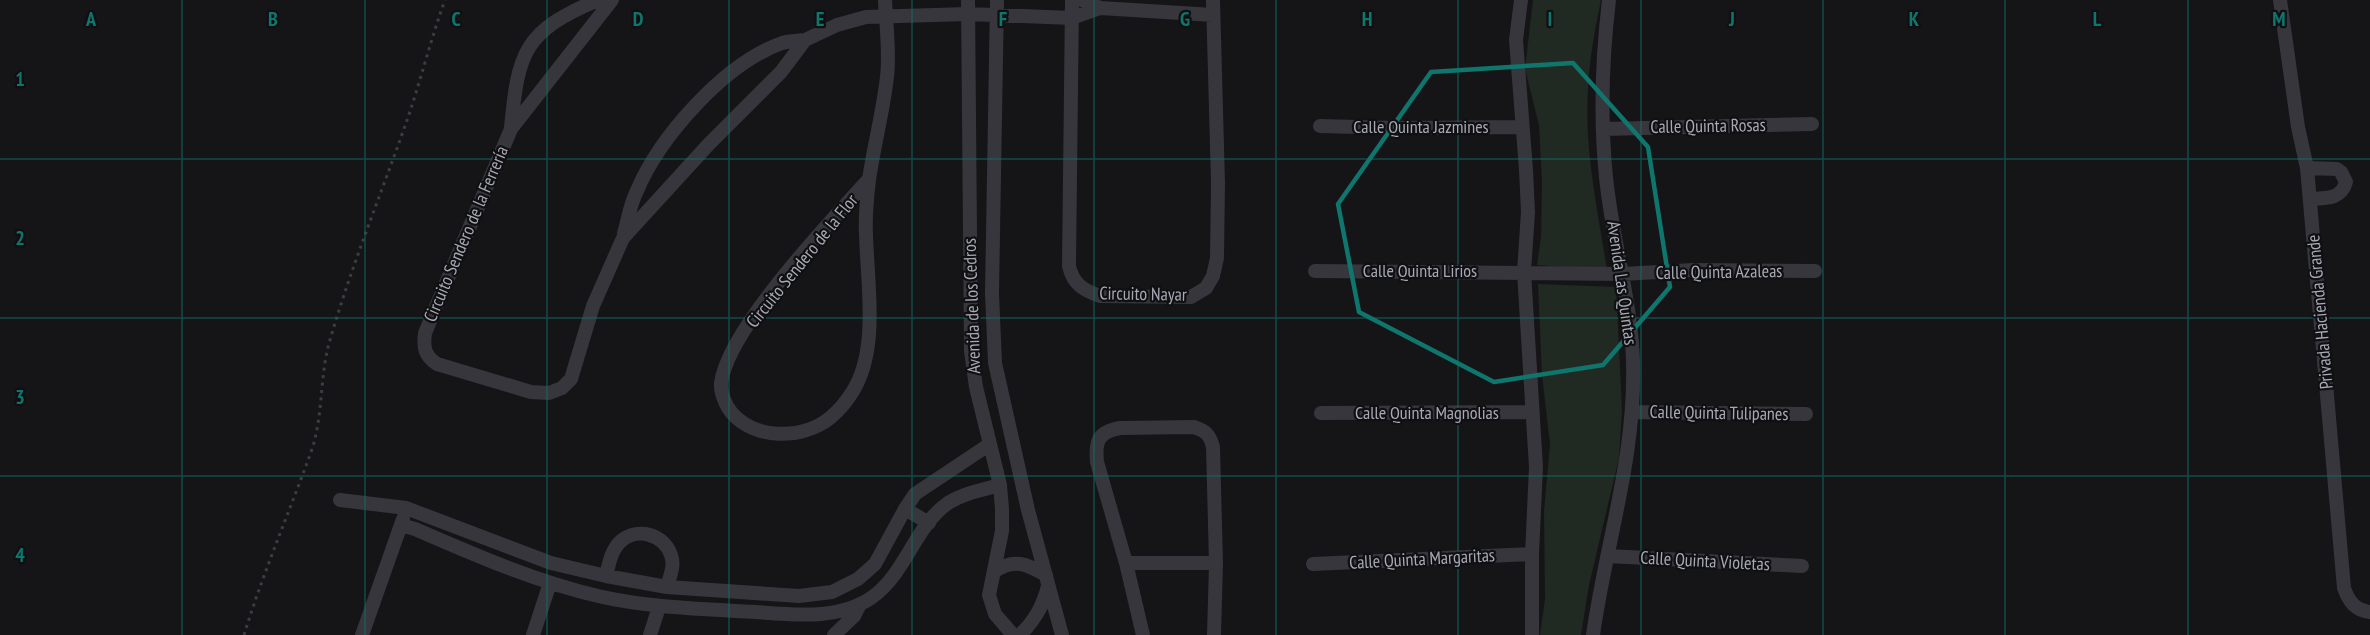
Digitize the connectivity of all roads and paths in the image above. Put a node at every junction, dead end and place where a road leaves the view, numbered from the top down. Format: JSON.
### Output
{"nodes":[{"id":1,"x":445,"y":0,"type":"edge"},
{"id":2,"x":598,"y":0,"type":"edge"},
{"id":3,"x":612,"y":0,"type":"edge"},
{"id":4,"x":885,"y":0,"type":"edge"},
{"id":5,"x":968,"y":0,"type":"edge"},
{"id":6,"x":996,"y":0,"type":"edge"},
{"id":7,"x":1072,"y":0,"type":"edge"},
{"id":8,"x":1082,"y":0,"type":"edge"},
{"id":9,"x":1213,"y":0,"type":"edge"},
{"id":10,"x":1521,"y":0,"type":"edge"},
{"id":11,"x":1609,"y":0,"type":"edge"},
{"id":12,"x":2280,"y":0,"type":"edge"},
{"id":13,"x":1100,"y":8,"type":"junction"},
{"id":14,"x":968,"y":14,"type":"junction"},
{"id":15,"x":1213,"y":15,"type":"junction"},
{"id":16,"x":886,"y":16,"type":"junction"},
{"id":17,"x":997,"y":16,"type":"junction"},
{"id":18,"x":1072,"y":18,"type":"junction"},
{"id":19,"x":804,"y":40,"type":"junction"},
{"id":20,"x":1812,"y":124,"type":"dead end"},
{"id":21,"x":1320,"y":126,"type":"dead end"},
{"id":22,"x":1522,"y":127,"type":"junction"},
{"id":23,"x":511,"y":129,"type":"junction"},
{"id":24,"x":1603,"y":129,"type":"junction"},
{"id":25,"x":2307,"y":168,"type":"junction"},
{"id":26,"x":869,"y":179,"type":"junction"},
{"id":27,"x":2310,"y":199,"type":"junction"},
{"id":28,"x":623,"y":238,"type":"junction"},
{"id":29,"x":1316,"y":271,"type":"dead end"},
{"id":30,"x":1815,"y":271,"type":"dead end"},
{"id":31,"x":1524,"y":272,"type":"junction"},
{"id":32,"x":1623,"y":274,"type":"junction"},
{"id":33,"x":1532,"y":412,"type":"junction"},
{"id":34,"x":1633,"y":412,"type":"junction"},
{"id":35,"x":1321,"y":413,"type":"dead end"},
{"id":36,"x":1806,"y":414,"type":"dead end"},
{"id":37,"x":990,"y":444,"type":"junction"},
{"id":38,"x":1016,"y":457,"type":"junction"},
{"id":39,"x":994,"y":462,"type":"junction"},
{"id":40,"x":1000,"y":485,"type":"junction"},
{"id":41,"x":340,"y":500,"type":"dead end"},
{"id":42,"x":406,"y":508,"type":"junction"},
{"id":43,"x":905,"y":509,"type":"junction"},
{"id":44,"x":929,"y":523,"type":"junction"},
{"id":45,"x":401,"y":525,"type":"junction"},
{"id":46,"x":1532,"y":554,"type":"junction"},
{"id":47,"x":1608,"y":555,"type":"junction"},
{"id":48,"x":1126,"y":563,"type":"junction"},
{"id":49,"x":1216,"y":563,"type":"junction"},
{"id":50,"x":1313,"y":564,"type":"dead end"},
{"id":51,"x":1802,"y":566,"type":"dead end"},
{"id":52,"x":995,"y":571,"type":"junction"},
{"id":53,"x":606,"y":576,"type":"junction"},
{"id":54,"x":1047,"y":580,"type":"junction"},
{"id":55,"x":550,"y":583,"type":"junction"},
{"id":56,"x":667,"y":587,"type":"junction"},
{"id":57,"x":860,"y":604,"type":"junction"},
{"id":58,"x":659,"y":607,"type":"junction"},
{"id":59,"x":2370,"y":612,"type":"edge"},
{"id":60,"x":244,"y":635,"type":"edge"},
{"id":61,"x":362,"y":635,"type":"edge"},
{"id":62,"x":533,"y":635,"type":"edge"},
{"id":63,"x":650,"y":635,"type":"edge"},
{"id":64,"x":834,"y":635,"type":"edge"},
{"id":65,"x":1013,"y":635,"type":"edge"},
{"id":66,"x":1020,"y":635,"type":"edge"},
{"id":67,"x":1062,"y":635,"type":"edge"},
{"id":68,"x":1143,"y":635,"type":"edge"},
{"id":69,"x":1214,"y":635,"type":"edge"},
{"id":70,"x":1532,"y":635,"type":"edge"},
{"id":71,"x":1593,"y":635,"type":"edge"}],
"edges":[{"from":1,"to":60,"type":"path"},
{"from":2,"to":23,"type":"street","name":"Circuito Sendero de la Ferrería"},
{"from":3,"to":23,"type":"street","name":"Circuito Sendero de la Ferrería"},
{"from":4,"to":16,"type":"street","name":"Circuito Sendero de la Flor"},
{"from":5,"to":14,"type":"street","name":"Avenida de los Cedros"},
{"from":6,"to":17,"type":"street","name":"Avenida de los Cedros"},
{"from":7,"to":18,"type":"street","name":"Circuito Nayar"},
{"from":8,"to":13,"type":"street"},
{"from":9,"to":15,"type":"street","name":"Circuito Nayar"},
{"from":10,"to":22,"type":"street"},
{"from":11,"to":24,"type":"street","name":"Avenida Las Quintas"},
{"from":12,"to":25,"type":"street","name":"Privada Hacienda Grande"},
{"from":13,"to":15,"type":"street"},
{"from":13,"to":18,"type":"street"},
{"from":14,"to":16,"type":"street","name":"Circuito Sendero de la Ferrería"},
{"from":14,"to":17,"type":"street","name":"Circuito Sendero de la Ferrería"},
{"from":14,"to":37,"type":"street","name":"Avenida de los Cedros"},
{"from":15,"to":18,"type":"street","name":"Circuito Nayar"},
{"from":16,"to":19,"type":"street","name":"Circuito Sendero de la Ferrería"},
{"from":16,"to":26,"type":"street","name":"Circuito Sendero de la Flor"},
{"from":17,"to":18,"type":"street","name":"Circuito Sendero de la Ferrería"},
{"from":17,"to":38,"type":"street","name":"Avenida de los Cedros"},
{"from":19,"to":28,"type":"street","name":"Circuito Sendero de la Ferrería"},
{"from":19,"to":28,"type":"street","name":"Circuito Sendero de la Ferrería"},
{"from":20,"to":24,"type":"street","name":"Calle Quinta Rosas"},
{"from":21,"to":22,"type":"street","name":"Calle Quinta Jazmines"},
{"from":22,"to":31,"type":"street"},
{"from":23,"to":28,"type":"street","name":"Circuito Sendero de la Ferrería"},
{"from":24,"to":32,"type":"street","name":"Avenida Las Quintas"},
{"from":25,"to":27,"type":"street","name":"Privada Hacienda Grande"},
{"from":25,"to":27,"type":"street"},
{"from":26,"to":26,"type":"street","name":"Circuito Sendero de la Flor"},
{"from":27,"to":59,"type":"street","name":"Privada Hacienda Grande"},
{"from":29,"to":31,"type":"street","name":"Calle Quinta Lirios"},
{"from":30,"to":32,"type":"street","name":"Calle Quinta Azaleas"},
{"from":31,"to":32,"type":"street","name":"Calle Quinta Azaleas"},
{"from":31,"to":33,"type":"street"},
{"from":32,"to":34,"type":"street","name":"Avenida Las Quintas"},
{"from":33,"to":35,"type":"street","name":"Calle Quinta Magnolias"},
{"from":33,"to":46,"type":"street"},
{"from":34,"to":36,"type":"street","name":"Calle Quinta Tulipanes"},
{"from":34,"to":47,"type":"street","name":"Avenida Las Quintas"},
{"from":37,"to":39,"type":"street","name":"Avenida de los Cedros"},
{"from":37,"to":43,"type":"street"},
{"from":38,"to":39,"type":"street"},
{"from":38,"to":54,"type":"street","name":"Avenida de los Cedros"},
{"from":39,"to":40,"type":"street","name":"Avenida de los Cedros"},
{"from":40,"to":44,"type":"street"},
{"from":40,"to":52,"type":"street","name":"Avenida de los Cedros"},
{"from":41,"to":42,"type":"street"},
{"from":42,"to":45,"type":"street"},
{"from":42,"to":53,"type":"street"},
{"from":43,"to":44,"type":"street"},
{"from":43,"to":56,"type":"street"},
{"from":44,"to":57,"type":"street"},
{"from":45,"to":55,"type":"street"},
{"from":45,"to":61,"type":"street"},
{"from":46,"to":50,"type":"street","name":"Calle Quinta Margaritas"},
{"from":46,"to":70,"type":"street"},
{"from":47,"to":51,"type":"street","name":"Calle Quinta Violetas"},
{"from":47,"to":71,"type":"street","name":"Avenida Las Quintas"},
{"from":48,"to":49,"type":"street"},
{"from":48,"to":49,"type":"street"},
{"from":48,"to":68,"type":"street"},
{"from":49,"to":69,"type":"street"},
{"from":52,"to":54,"type":"street"},
{"from":52,"to":65,"type":"street","name":"Avenida de los Cedros"},
{"from":53,"to":56,"type":"street"},
{"from":53,"to":56,"type":"street"},
{"from":54,"to":66,"type":"street"},
{"from":54,"to":67,"type":"street","name":"Avenida de los Cedros"},
{"from":55,"to":58,"type":"street"},
{"from":55,"to":62,"type":"street"},
{"from":57,"to":58,"type":"street"},
{"from":57,"to":64,"type":"street"},
{"from":58,"to":63,"type":"street"}]}
